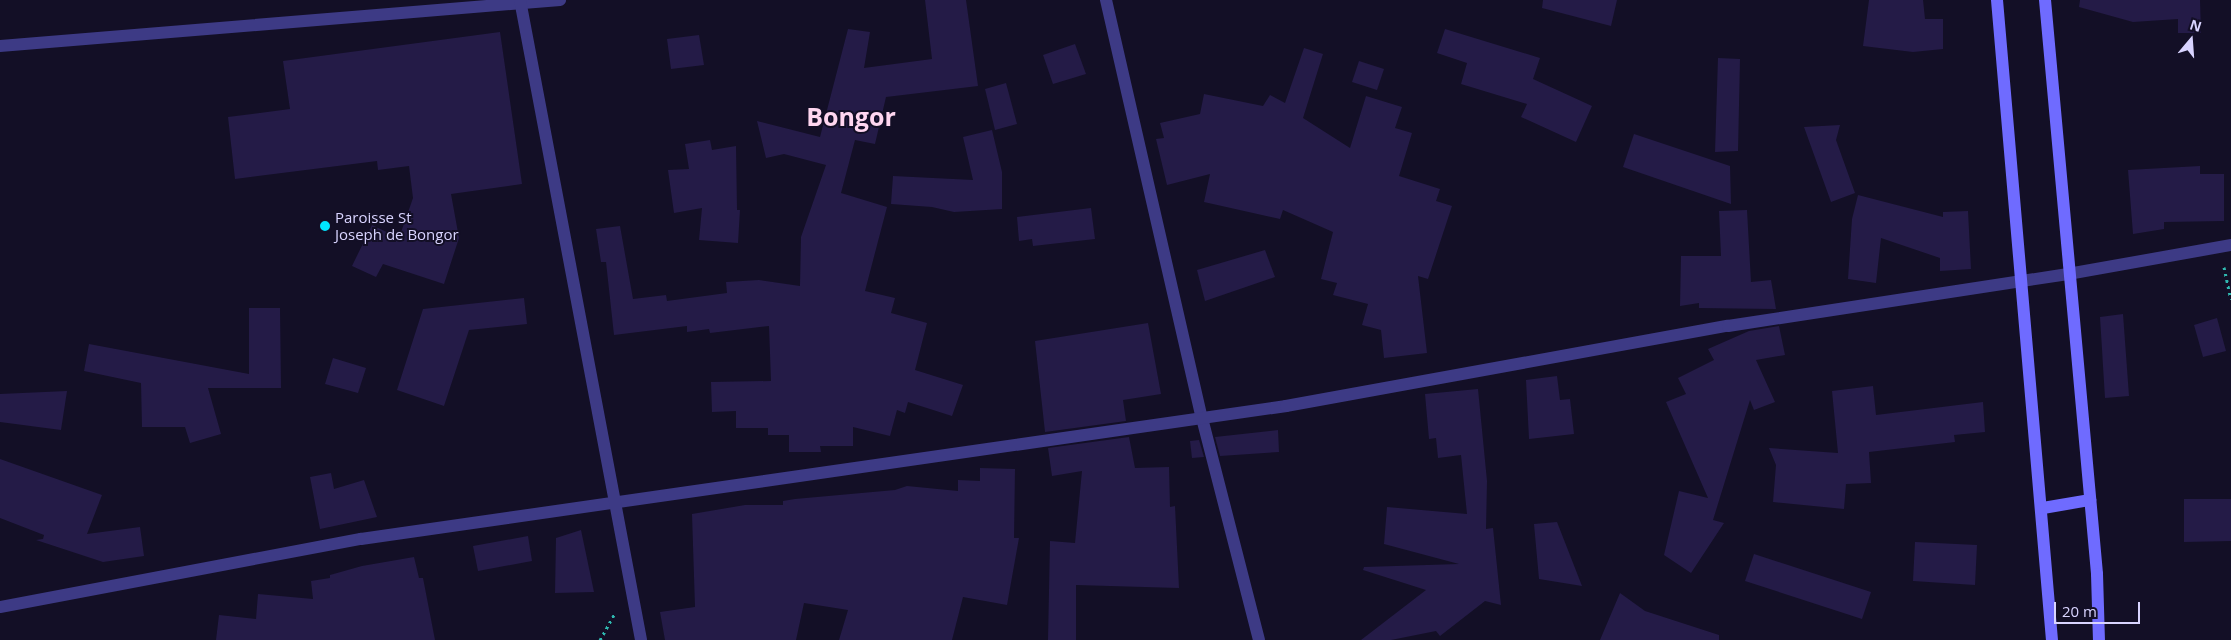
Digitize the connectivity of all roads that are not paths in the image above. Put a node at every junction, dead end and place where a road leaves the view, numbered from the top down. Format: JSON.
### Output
{"nodes":[{"id":1,"x":560,"y":0,"type":"edge"},
{"id":2,"x":1106,"y":0,"type":"edge"},
{"id":3,"x":1997,"y":0,"type":"edge"},
{"id":4,"x":2045,"y":0,"type":"edge"},
{"id":5,"x":520,"y":2,"type":"edge"},
{"id":6,"x":0,"y":46,"type":"edge"},
{"id":7,"x":2225,"y":246,"type":"edge"},
{"id":8,"x":2068,"y":274,"type":"junction"},
{"id":9,"x":2023,"y":281,"type":"junction"},
{"id":10,"x":1202,"y":418,"type":"junction"},
{"id":11,"x":2090,"y":500,"type":"junction"},
{"id":12,"x":616,"y":501,"type":"junction"},
{"id":13,"x":2043,"y":508,"type":"junction"},
{"id":14,"x":0,"y":607,"type":"edge"},
{"id":15,"x":641,"y":640,"type":"edge"},
{"id":16,"x":1259,"y":640,"type":"edge"},
{"id":17,"x":2052,"y":640,"type":"edge"},
{"id":18,"x":2099,"y":640,"type":"edge"}],
"edges":[{"from":1,"to":5,"type":"street"},
{"from":2,"to":10,"type":"street"},
{"from":3,"to":9,"type":"main road"},
{"from":4,"to":8,"type":"main road"},
{"from":5,"to":6,"type":"street"},
{"from":5,"to":12,"type":"street"},
{"from":7,"to":8,"type":"street"},
{"from":8,"to":9,"type":"street"},
{"from":8,"to":11,"type":"main road"},
{"from":9,"to":10,"type":"street"},
{"from":9,"to":13,"type":"main road"},
{"from":10,"to":12,"type":"street"},
{"from":10,"to":16,"type":"street"},
{"from":11,"to":13,"type":"main road"},
{"from":11,"to":18,"type":"main road"},
{"from":12,"to":14,"type":"street"},
{"from":12,"to":15,"type":"street"},
{"from":13,"to":17,"type":"main road"}]}
